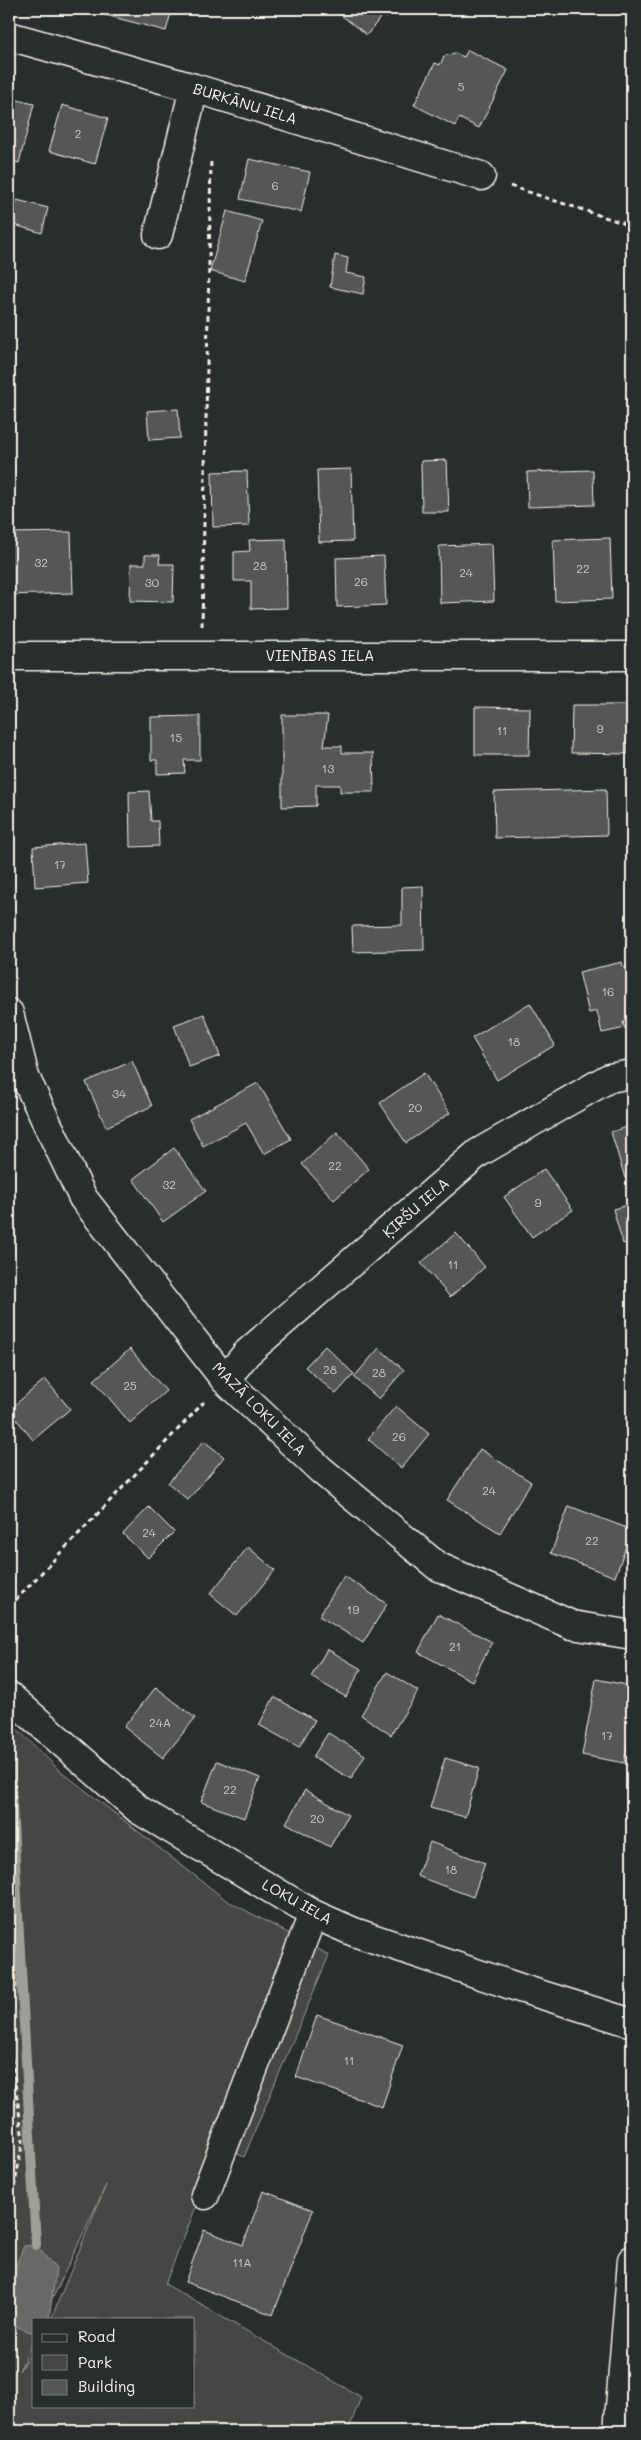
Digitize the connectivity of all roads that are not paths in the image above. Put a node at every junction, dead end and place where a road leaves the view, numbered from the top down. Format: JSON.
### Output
{"nodes":[{"id":1,"x":9,"y":36,"type":"edge"},
{"id":2,"x":194,"y":88,"type":"junction"},
{"id":3,"x":481,"y":176,"type":"road end"},
{"id":4,"x":158,"y":234,"type":"dead end"},
{"id":5,"x":9,"y":656,"type":"edge"},
{"id":6,"x":632,"y":656,"type":"edge"},
{"id":7,"x":9,"y":1013,"type":"edge"},
{"id":8,"x":632,"y":1074,"type":"edge"},
{"id":9,"x":225,"y":1380,"type":"junction"},
{"id":10,"x":632,"y":1635,"type":"edge"},
{"id":11,"x":9,"y":1696,"type":"edge"},
{"id":12,"x":313,"y":1914,"type":"junction"},
{"id":13,"x":632,"y":2022,"type":"edge"},
{"id":14,"x":205,"y":2195,"type":"dead end"},
{"id":15,"x":632,"y":2260,"type":"edge"},
{"id":16,"x":618,"y":2431,"type":"edge"}],
"edges":[{"from":1,"to":2,"type":"street","name":"BURKĀNU IELA"},
{"from":2,"to":3,"type":"street","name":"BURKĀNU IELA"},
{"from":2,"to":4,"type":"street"},
{"from":5,"to":6,"type":"street","name":"VIENĪBAS IELA"},
{"from":7,"to":9,"type":"street","name":"MAZĀ LOKU IELA"},
{"from":8,"to":9,"type":"street","name":"ĶIRŠU IELA"},
{"from":9,"to":10,"type":"street","name":"MAZĀ LOKU IELA"},
{"from":11,"to":12,"type":"street","name":"LOKU IELA"},
{"from":12,"to":13,"type":"street","name":"LOKU IELA"},
{"from":12,"to":14,"type":"street"},
{"from":15,"to":16,"type":"street"}]}
